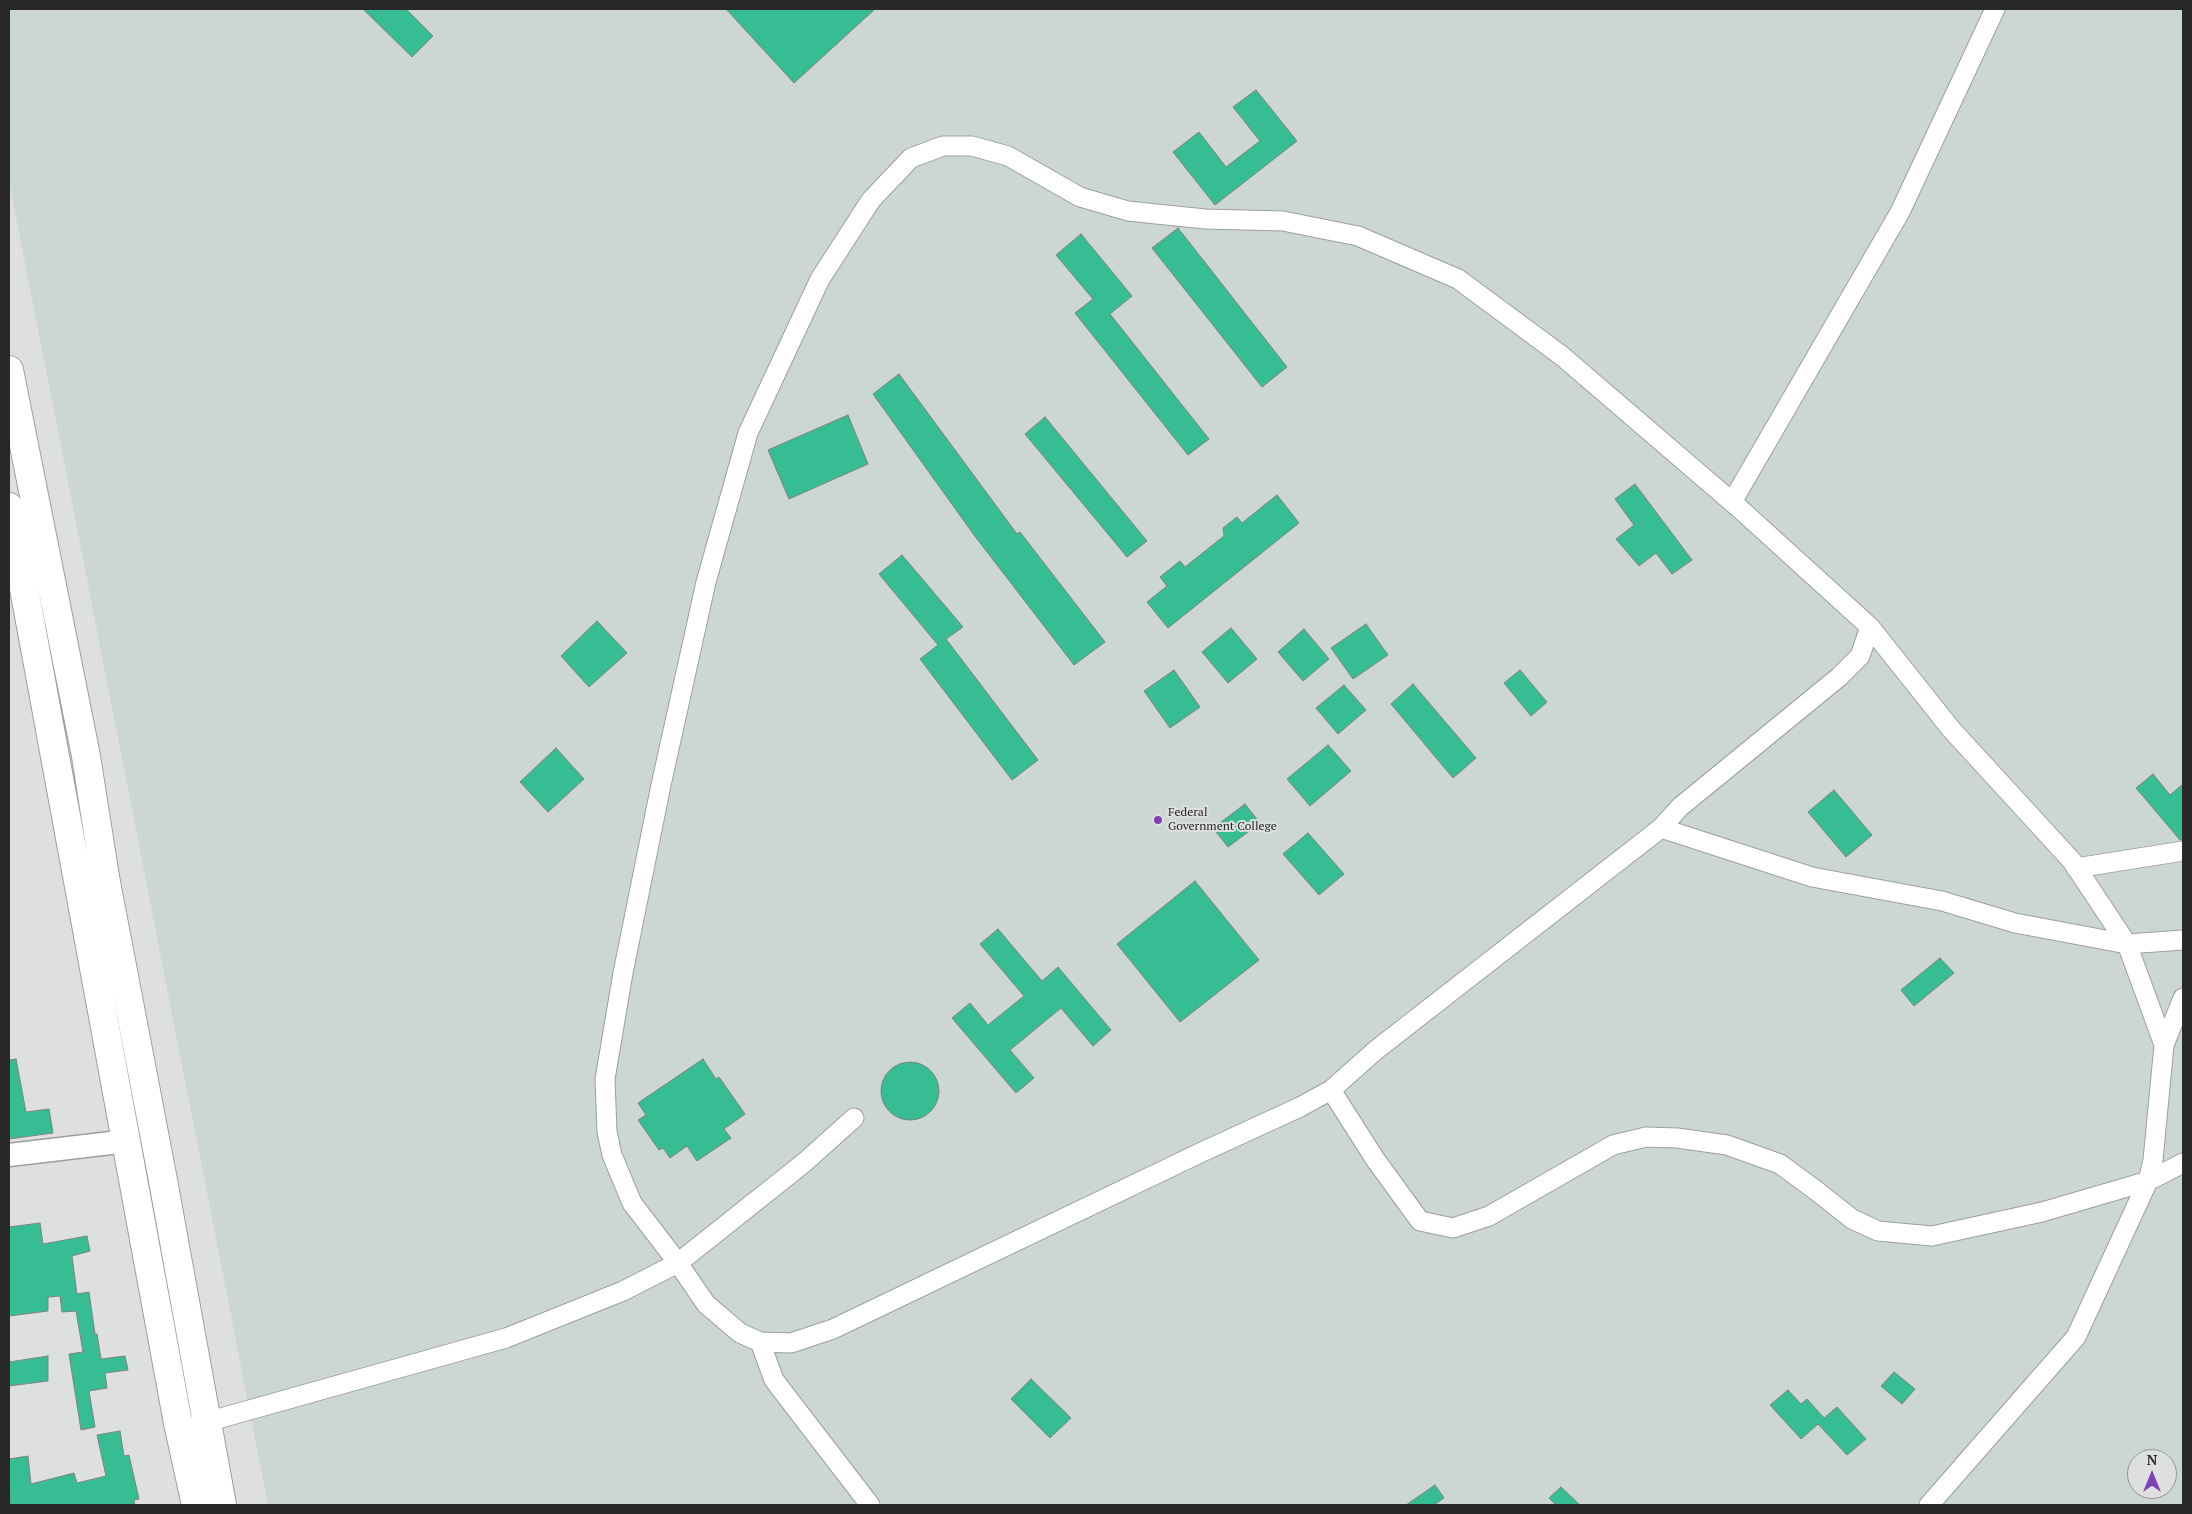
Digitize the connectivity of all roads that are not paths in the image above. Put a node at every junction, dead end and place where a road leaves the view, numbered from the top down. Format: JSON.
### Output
{"nodes":[{"id":1,"x":1995,"y":9,"type":"edge"},
{"id":2,"x":9,"y":370,"type":"edge"},
{"id":3,"x":1732,"y":502,"type":"junction"},
{"id":4,"x":9,"y":507,"type":"edge"},
{"id":5,"x":1870,"y":627,"type":"junction"},
{"id":6,"x":1660,"y":828,"type":"junction"},
{"id":7,"x":2183,"y":851,"type":"edge"},
{"id":8,"x":2076,"y":868,"type":"junction"},
{"id":9,"x":2183,"y":940,"type":"edge"},
{"id":10,"x":2127,"y":944,"type":"junction"},
{"id":11,"x":2183,"y":998,"type":"edge"},
{"id":12,"x":2164,"y":1045,"type":"junction"},
{"id":13,"x":1331,"y":1090,"type":"junction"},
{"id":14,"x":854,"y":1118,"type":"dead end"},
{"id":15,"x":128,"y":1142,"type":"junction"},
{"id":16,"x":9,"y":1155,"type":"edge"},
{"id":17,"x":2183,"y":1163,"type":"edge"},
{"id":18,"x":2148,"y":1180,"type":"junction"},
{"id":19,"x":678,"y":1263,"type":"junction"},
{"id":20,"x":760,"y":1342,"type":"junction"},
{"id":21,"x":207,"y":1424,"type":"junction"},
{"id":22,"x":179,"y":1428,"type":"junction"},
{"id":23,"x":196,"y":1505,"type":"edge"},
{"id":24,"x":222,"y":1505,"type":"edge"},
{"id":25,"x":870,"y":1505,"type":"edge"},
{"id":26,"x":1928,"y":1505,"type":"edge"}],
"edges":[{"from":1,"to":3,"type":"street"},
{"from":2,"to":21,"type":"highway"},
{"from":3,"to":5,"type":"street"},
{"from":3,"to":19,"type":"street"},
{"from":4,"to":15,"type":"highway"},
{"from":5,"to":6,"type":"street"},
{"from":5,"to":8,"type":"street"},
{"from":6,"to":10,"type":"street"},
{"from":6,"to":13,"type":"street"},
{"from":7,"to":8,"type":"street"},
{"from":8,"to":10,"type":"street"},
{"from":9,"to":10,"type":"street"},
{"from":10,"to":12,"type":"street"},
{"from":11,"to":12,"type":"street"},
{"from":12,"to":18,"type":"street"},
{"from":13,"to":18,"type":"street"},
{"from":13,"to":20,"type":"street"},
{"from":14,"to":19,"type":"street"},
{"from":15,"to":16,"type":"street"},
{"from":15,"to":22,"type":"highway"},
{"from":17,"to":18,"type":"street"},
{"from":18,"to":26,"type":"street"},
{"from":19,"to":20,"type":"street"},
{"from":19,"to":21,"type":"street"},
{"from":20,"to":25,"type":"street"},
{"from":21,"to":22,"type":"street"},
{"from":21,"to":24,"type":"highway"},
{"from":22,"to":23,"type":"highway"}]}
